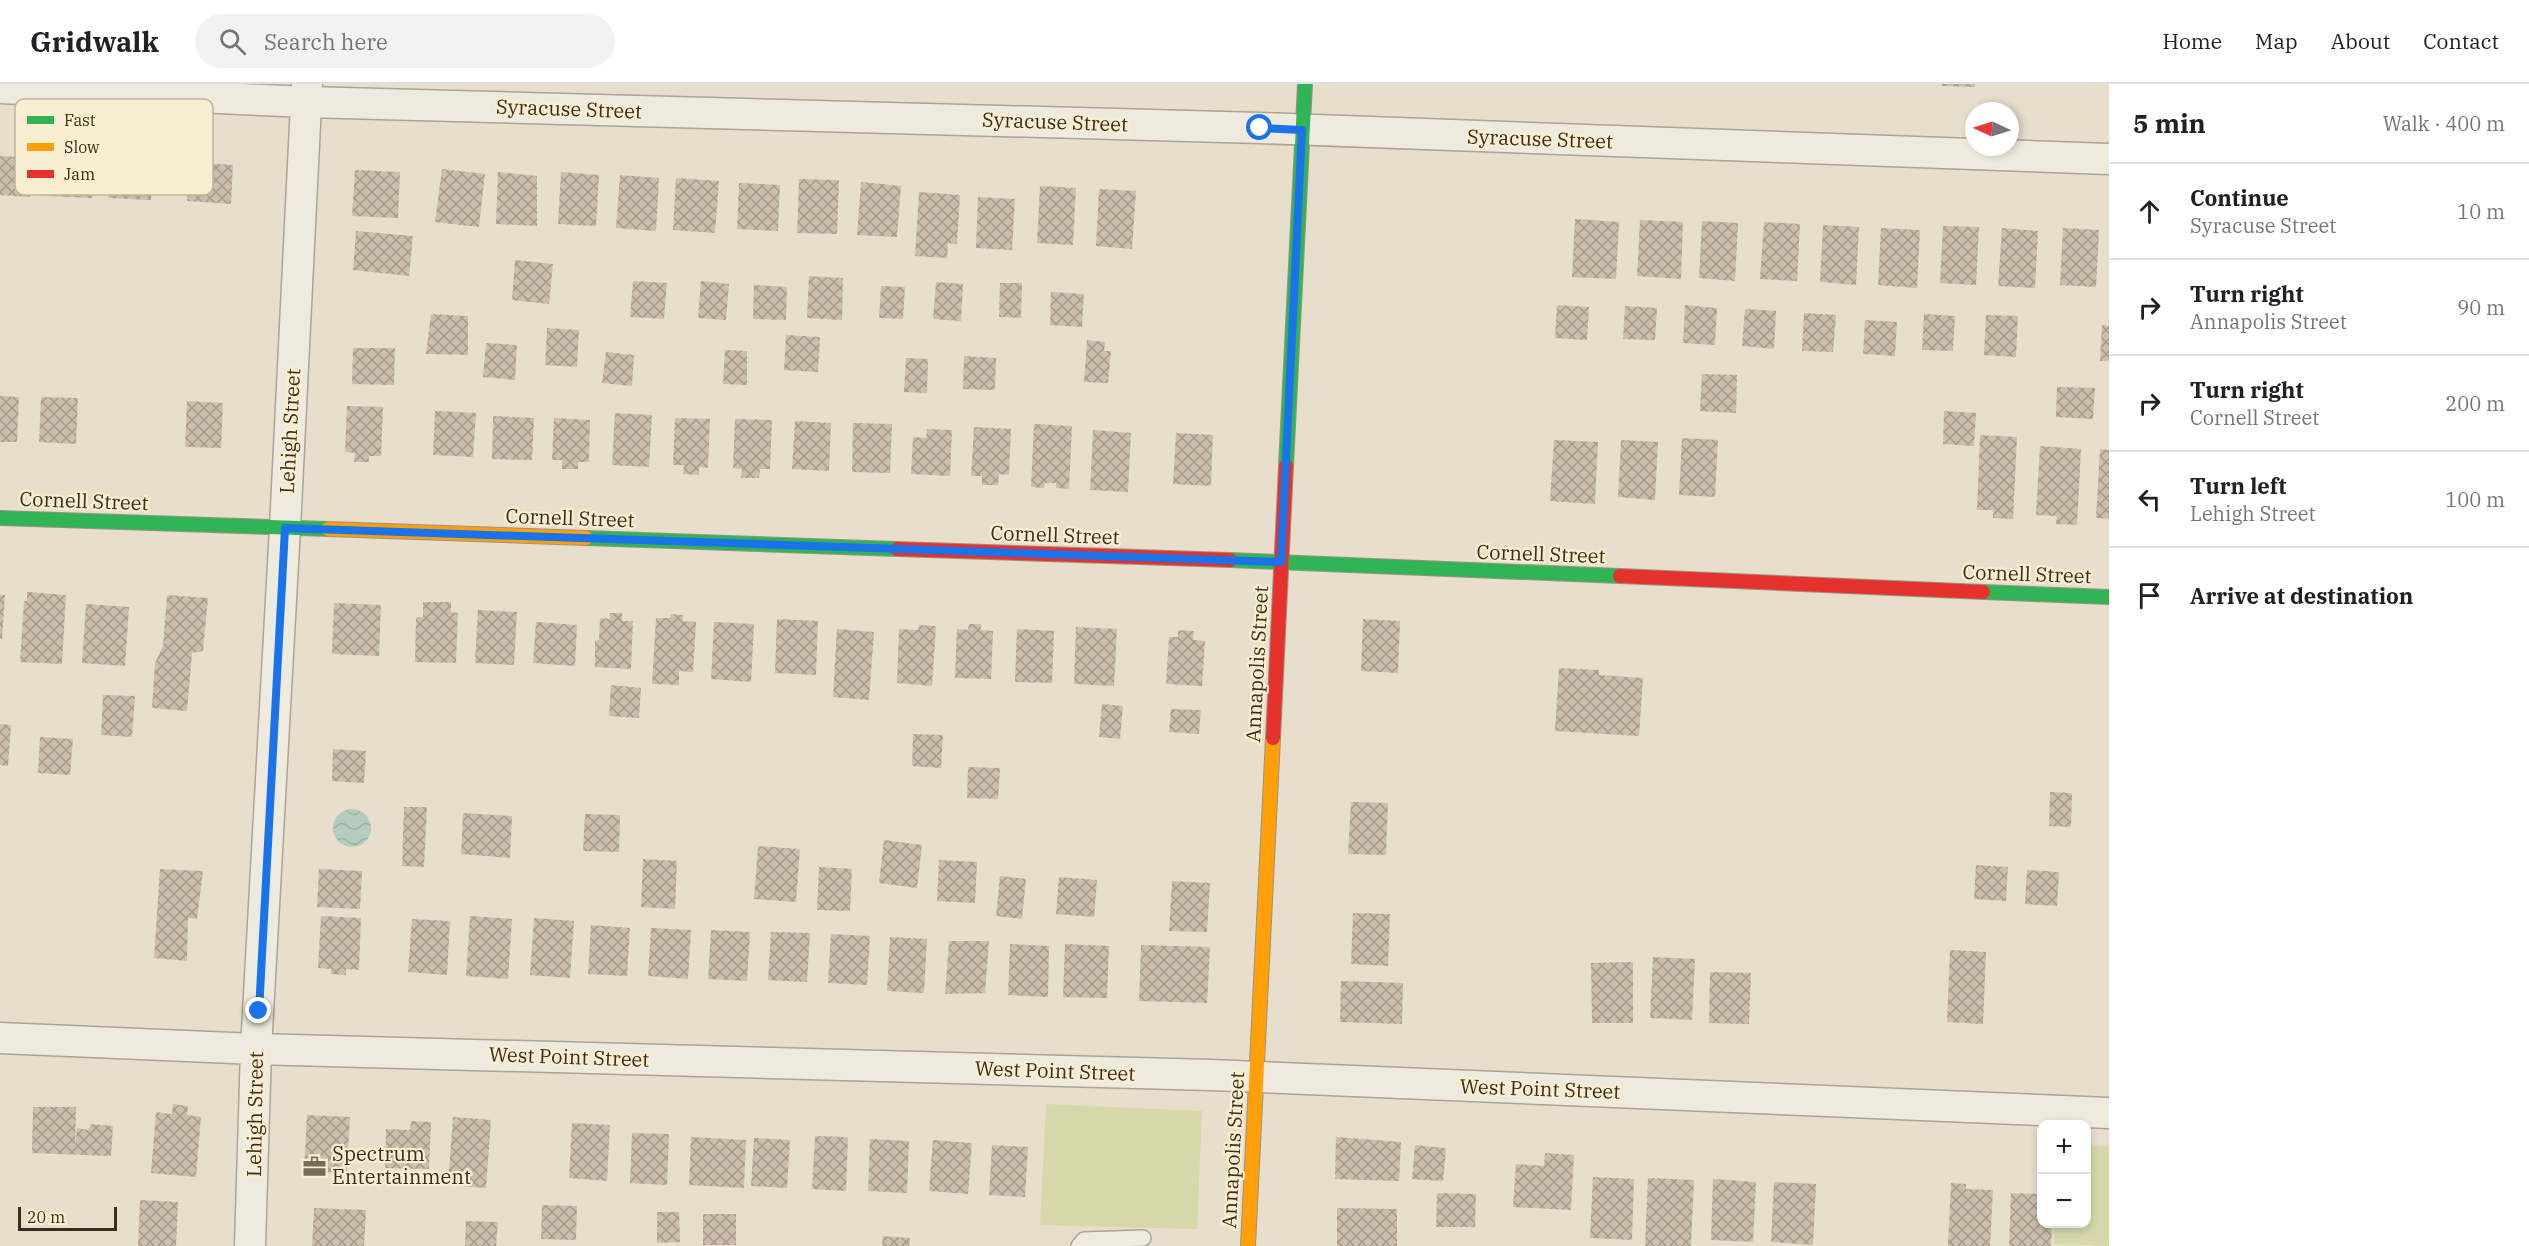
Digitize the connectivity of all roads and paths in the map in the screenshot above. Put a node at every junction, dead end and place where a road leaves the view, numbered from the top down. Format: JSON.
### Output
{"nodes":[{"id":1,"x":1305,"y":84,"type":"edge"},
{"id":2,"x":0,"y":88,"type":"edge"},
{"id":3,"x":306,"y":93,"type":"edge"},
{"id":4,"x":1302,"y":130,"type":"junction"},
{"id":5,"x":2109,"y":159,"type":"edge"},
{"id":6,"x":0,"y":518,"type":"edge"},
{"id":7,"x":285,"y":528,"type":"junction"},
{"id":8,"x":1281,"y":562,"type":"junction"},
{"id":9,"x":2109,"y":597,"type":"edge"},
{"id":10,"x":0,"y":1038,"type":"edge"},
{"id":11,"x":256,"y":1049,"type":"junction"},
{"id":12,"x":1255,"y":1078,"type":"junction"},
{"id":13,"x":2109,"y":1113,"type":"edge"},
{"id":14,"x":1143,"y":1238,"type":"dead end"},
{"id":15,"x":250,"y":1246,"type":"edge"},
{"id":16,"x":1079,"y":1246,"type":"edge"},
{"id":17,"x":1248,"y":1246,"type":"edge"}],
"edges":[{"from":1,"to":4,"type":"street","name":"Annapolis Street"},
{"from":2,"to":3,"type":"street","name":"Syracuse Street"},
{"from":3,"to":4,"type":"street","name":"Syracuse Street"},
{"from":3,"to":7,"type":"street","name":"Lehigh Street"},
{"from":4,"to":5,"type":"street","name":"Syracuse Street"},
{"from":4,"to":8,"type":"street","name":"Annapolis Street"},
{"from":6,"to":7,"type":"street","name":"Cornell Street"},
{"from":7,"to":8,"type":"street","name":"Cornell Street"},
{"from":7,"to":11,"type":"street","name":"Lehigh Street"},
{"from":8,"to":9,"type":"street","name":"Cornell Street"},
{"from":8,"to":12,"type":"street","name":"Annapolis Street"},
{"from":10,"to":11,"type":"street","name":"West Point Street"},
{"from":11,"to":12,"type":"street","name":"West Point Street"},
{"from":11,"to":15,"type":"street","name":"Lehigh Street"},
{"from":12,"to":13,"type":"street","name":"West Point Street"},
{"from":12,"to":17,"type":"street","name":"Annapolis Street"},
{"from":14,"to":16,"type":"lane"}]}
